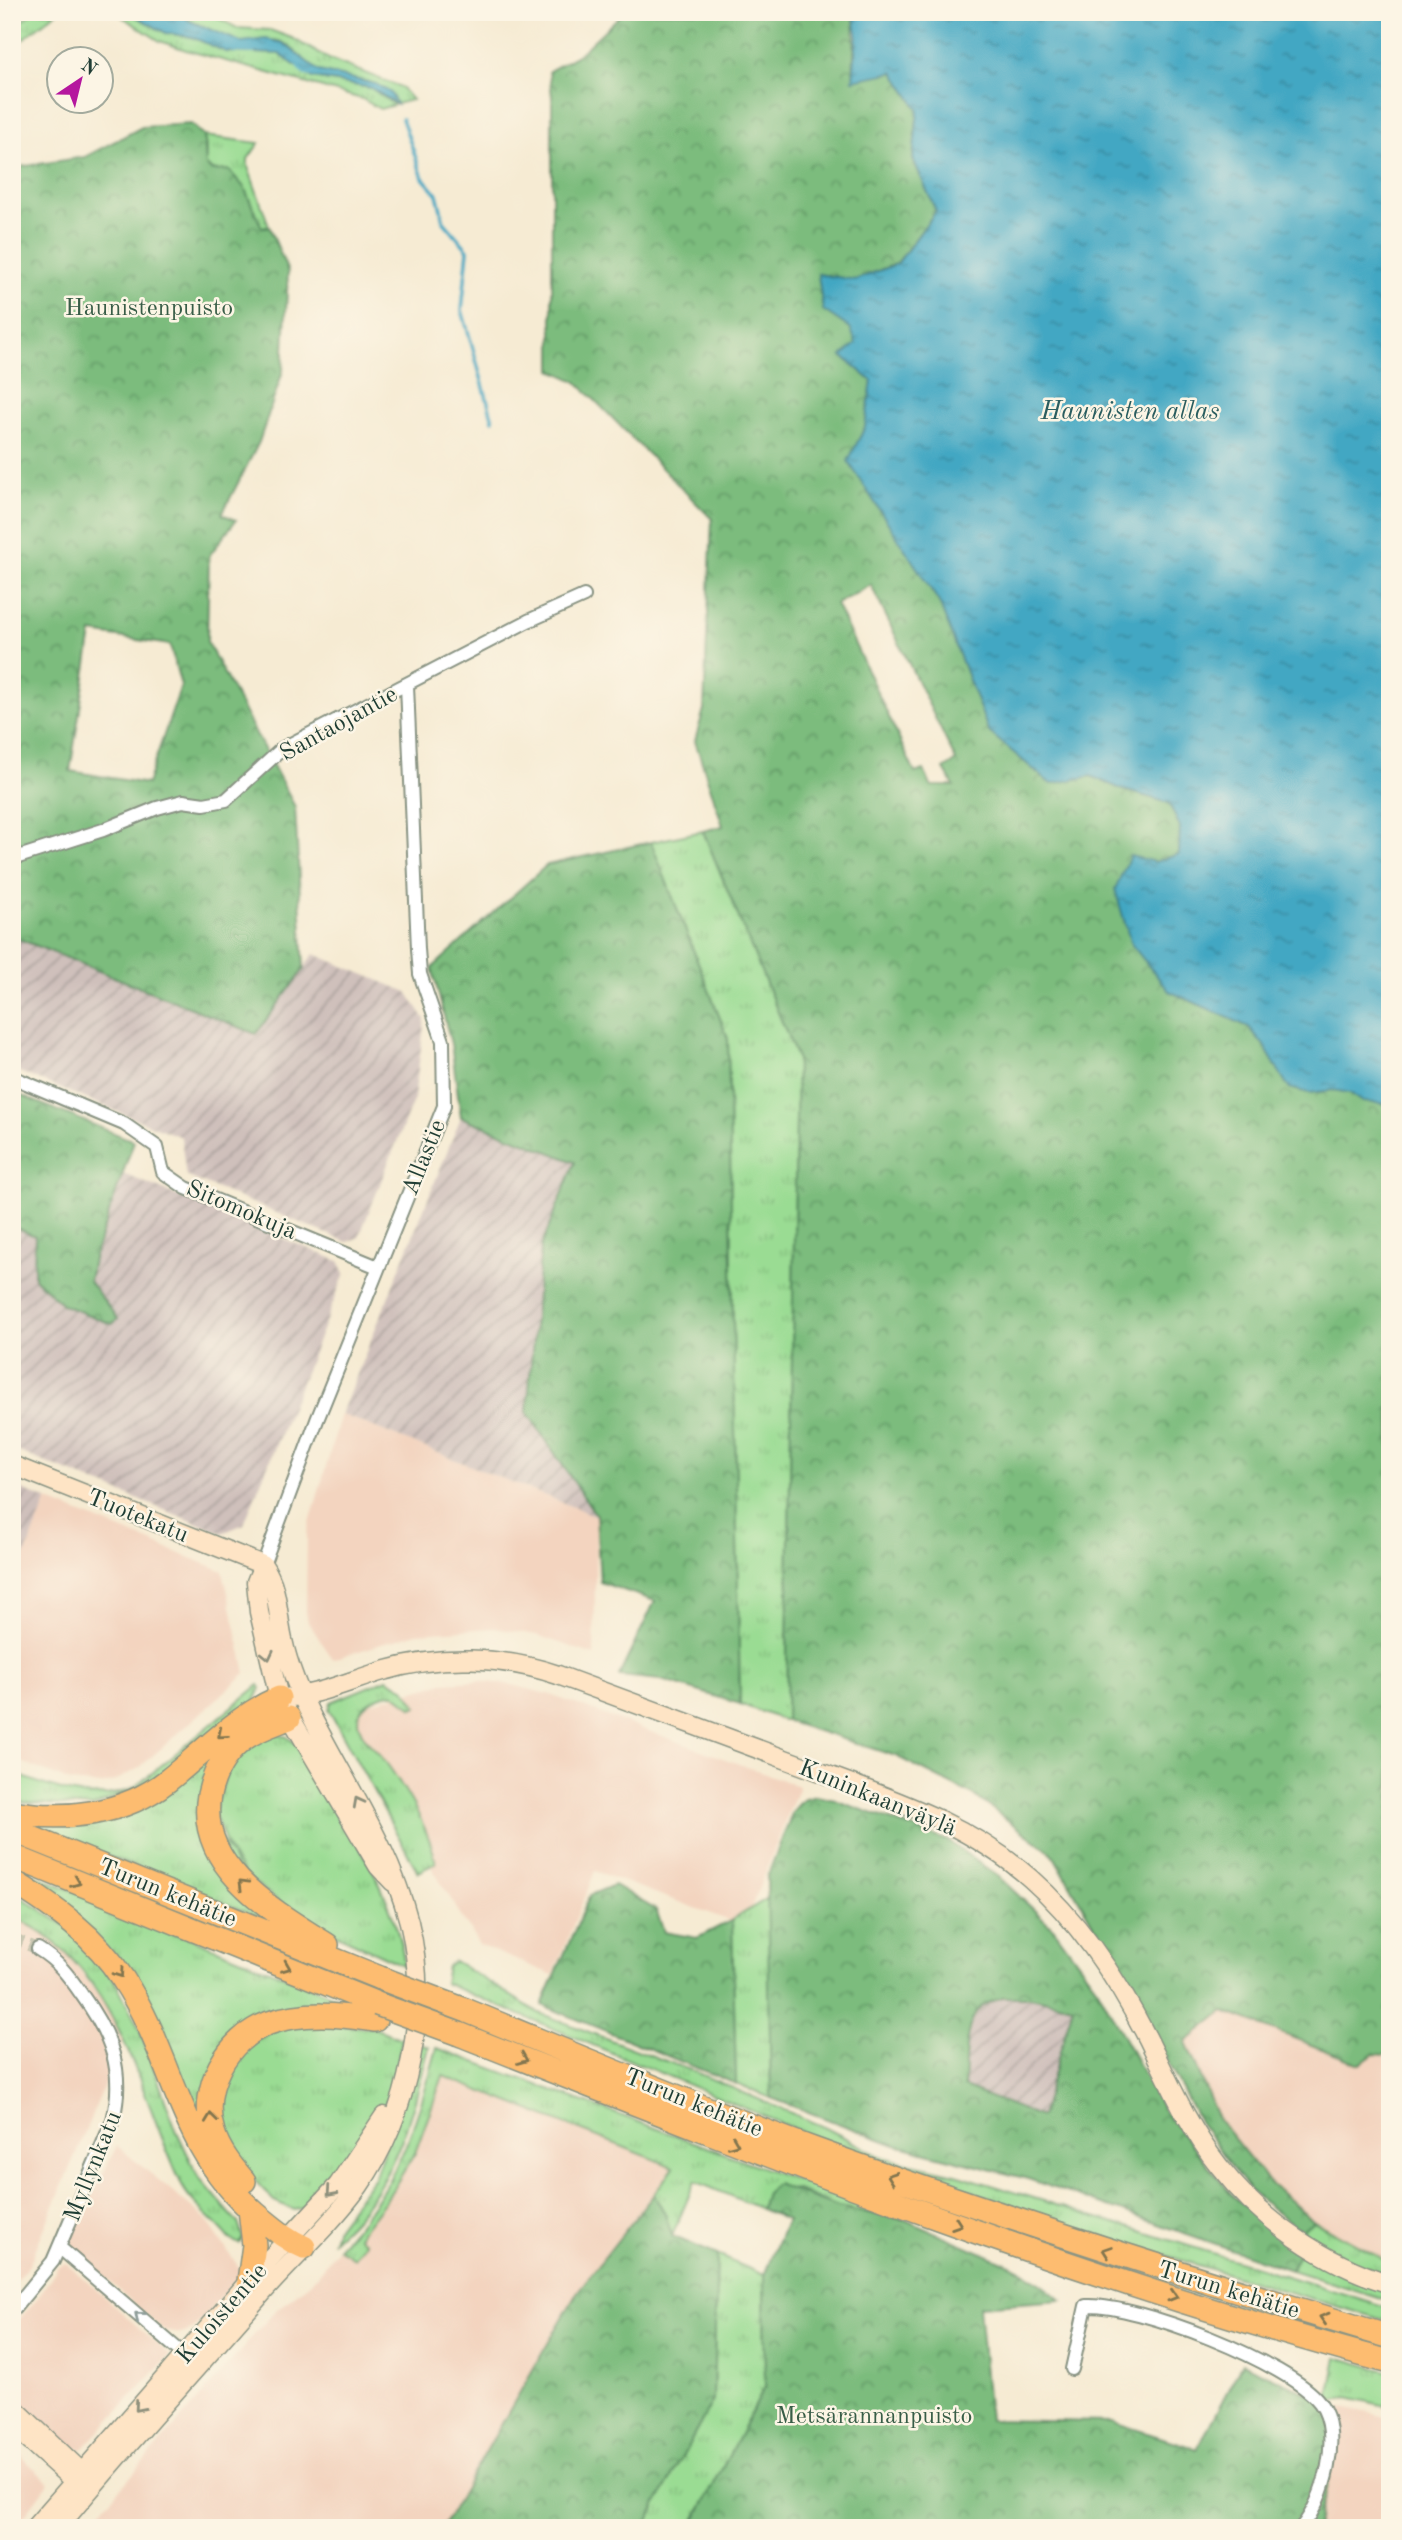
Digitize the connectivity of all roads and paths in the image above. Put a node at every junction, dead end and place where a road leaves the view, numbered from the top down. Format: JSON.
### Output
{"nodes":[{"id":1,"x":584,"y":596,"type":"dead end"},
{"id":2,"x":407,"y":685,"type":"junction"},
{"id":3,"x":12,"y":859,"type":"edge"},
{"id":4,"x":12,"y":1077,"type":"edge"},
{"id":5,"x":378,"y":1267,"type":"junction"},
{"id":6,"x":12,"y":1465,"type":"edge"},
{"id":7,"x":263,"y":1565,"type":"junction"},
{"id":8,"x":303,"y":1698,"type":"junction"},
{"id":9,"x":284,"y":1708,"type":"junction"},
{"id":10,"x":12,"y":1812,"type":"edge"},
{"id":11,"x":12,"y":1830,"type":"edge"},
{"id":12,"x":12,"y":1856,"type":"edge"},
{"id":13,"x":12,"y":1881,"type":"edge"},
{"id":14,"x":397,"y":1886,"type":"junction"},
{"id":15,"x":38,"y":1949,"type":"tunnel mouth"},
{"id":16,"x":380,"y":1978,"type":"junction"},
{"id":17,"x":376,"y":2012,"type":"junction"},
{"id":18,"x":250,"y":2209,"type":"junction"},
{"id":19,"x":296,"y":2238,"type":"junction"},
{"id":20,"x":59,"y":2247,"type":"junction"},
{"id":21,"x":250,"y":2281,"type":"junction"},
{"id":22,"x":1390,"y":2284,"type":"edge"},
{"id":23,"x":12,"y":2311,"type":"edge"},
{"id":24,"x":1390,"y":2337,"type":"edge"},
{"id":25,"x":191,"y":2361,"type":"junction"},
{"id":26,"x":1390,"y":2362,"type":"edge"},
{"id":27,"x":1072,"y":2369,"type":"dead end"},
{"id":28,"x":12,"y":2406,"type":"edge"},
{"id":29,"x":12,"y":2425,"type":"edge"},
{"id":30,"x":79,"y":2476,"type":"junction"},
{"id":31,"x":94,"y":2486,"type":"junction"},
{"id":32,"x":34,"y":2528,"type":"edge"},
{"id":33,"x":58,"y":2528,"type":"edge"},
{"id":34,"x":1301,"y":2528,"type":"edge"}],
"edges":[{"from":1,"to":2,"type":"street","name":"Santaojantie"},
{"from":2,"to":3,"type":"street","name":"Santaojantie"},
{"from":2,"to":5,"type":"street","name":"Allastie"},
{"from":4,"to":5,"type":"street","name":"Sitomokuja"},
{"from":5,"to":7,"type":"street","name":"Allastie"},
{"from":6,"to":7,"type":"street","name":"Tuotekatu"},
{"from":7,"to":8,"type":"street"},
{"from":7,"to":9,"type":"street","name":"Allastie","one_way":true},
{"from":8,"to":9,"type":"street","name":"Kuninkaanväylä"},
{"from":14,"to":8,"type":"street","name":"Kuloistentie","one_way":true},
{"from":8,"to":22,"type":"street","name":"Kuninkaanväylä"},
{"from":9,"to":10,"type":"highway","one_way":true},
{"from":9,"to":14,"type":"street","name":"Kuloistentie"},
{"from":16,"to":9,"type":"highway","one_way":true},
{"from":11,"to":16,"type":"highway","name":"Turun kehätie"},
{"from":12,"to":17,"type":"highway","name":"Turun kehätie","one_way":true},
{"from":13,"to":18,"type":"highway","one_way":true},
{"from":14,"to":19,"type":"street","name":"Kuloistentie"},
{"from":15,"to":20,"type":"street","name":"Myllynkatu"},
{"from":24,"to":16,"type":"highway","name":"Turun kehätie","one_way":true,"bridge":true},
{"from":19,"to":17,"type":"highway","one_way":true},
{"from":17,"to":26,"type":"highway","name":"Turun kehätie","one_way":true,"bridge":true},
{"from":18,"to":19,"type":"highway"},
{"from":18,"to":21,"type":"highway"},
{"from":19,"to":21,"type":"street","name":"Kuloistentie"},
{"from":19,"to":25,"type":"street","name":"Kuloistentie"},
{"from":20,"to":23,"type":"street","name":"Myllynkatu"},
{"from":25,"to":20,"type":"street","one_way":true},
{"from":21,"to":25,"type":"street","name":"Kuloistentie"},
{"from":25,"to":30,"type":"street","name":"Kuloistentie","one_way":true},
{"from":25,"to":31,"type":"street","name":"Kuloistentie"},
{"from":27,"to":34,"type":"street"},
{"from":28,"to":30,"type":"street"},
{"from":29,"to":30,"type":"street"},
{"from":30,"to":31,"type":"street"},
{"from":30,"to":32,"type":"street","name":"Kuloistentie"},
{"from":31,"to":33,"type":"street","name":"Kuloistentie"}]}
